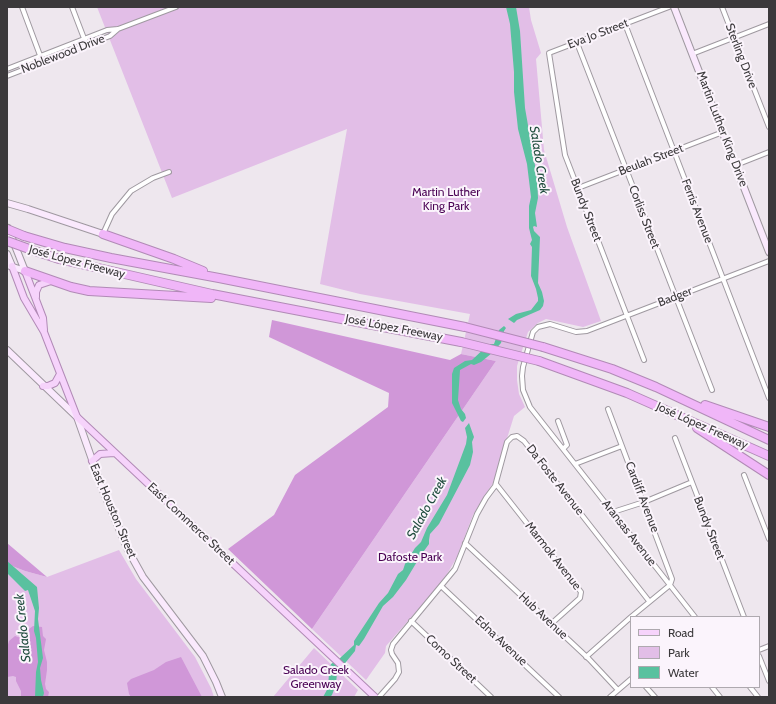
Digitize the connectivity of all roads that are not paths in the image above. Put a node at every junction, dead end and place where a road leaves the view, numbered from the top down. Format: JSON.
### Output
{"nodes":[{"id":1,"x":22,"y":7,"type":"edge"},
{"id":2,"x":72,"y":7,"type":"edge"},
{"id":3,"x":176,"y":7,"type":"edge"},
{"id":4,"x":669,"y":7,"type":"edge"},
{"id":5,"x":674,"y":7,"type":"edge"},
{"id":6,"x":722,"y":7,"type":"edge"},
{"id":7,"x":625,"y":24,"type":"junction"},
{"id":8,"x":769,"y":24,"type":"edge"},
{"id":9,"x":118,"y":29,"type":"junction"},
{"id":10,"x":734,"y":37,"type":"junction"},
{"id":11,"x":84,"y":39,"type":"junction"},
{"id":12,"x":577,"y":43,"type":"junction"},
{"id":13,"x":86,"y":45,"type":"junction"},
{"id":14,"x":549,"y":53,"type":"joint"},
{"id":15,"x":692,"y":54,"type":"junction"},
{"id":16,"x":40,"y":56,"type":"junction"},
{"id":17,"x":43,"y":62,"type":"junction"},
{"id":18,"x":7,"y":69,"type":"edge"},
{"id":19,"x":7,"y":76,"type":"edge"},
{"id":20,"x":769,"y":127,"type":"edge"},
{"id":21,"x":723,"y":132,"type":"junction"},
{"id":22,"x":674,"y":151,"type":"junction"},
{"id":23,"x":769,"y":152,"type":"edge"},
{"id":24,"x":736,"y":165,"type":"junction"},
{"id":25,"x":626,"y":170,"type":"junction"},
{"id":26,"x":169,"y":172,"type":"dead end"},
{"id":27,"x":578,"y":188,"type":"junction"},
{"id":28,"x":7,"y":204,"type":"edge"},
{"id":29,"x":7,"y":228,"type":"edge"},
{"id":30,"x":103,"y":234,"type":"junction"},
{"id":31,"x":7,"y":241,"type":"edge"},
{"id":32,"x":769,"y":252,"type":"edge"},
{"id":33,"x":7,"y":254,"type":"edge"},
{"id":34,"x":769,"y":261,"type":"edge"},
{"id":35,"x":9,"y":265,"type":"edge"},
{"id":36,"x":25,"y":271,"type":"junction"},
{"id":37,"x":219,"y":278,"type":"junction"},
{"id":38,"x":723,"y":279,"type":"junction"},
{"id":39,"x":51,"y":281,"type":"junction"},
{"id":40,"x":675,"y":297,"type":"junction"},
{"id":41,"x":36,"y":298,"type":"junction"},
{"id":42,"x":241,"y":300,"type":"junction"},
{"id":43,"x":627,"y":315,"type":"junction"},
{"id":44,"x":44,"y":332,"type":"junction"},
{"id":45,"x":581,"y":332,"type":"joint"},
{"id":46,"x":7,"y":350,"type":"edge"},
{"id":47,"x":644,"y":360,"type":"dead end"},
{"id":48,"x":60,"y":374,"type":"junction"},
{"id":49,"x":43,"y":386,"type":"junction"},
{"id":50,"x":656,"y":387,"type":"junction"},
{"id":51,"x":712,"y":390,"type":"dead end"},
{"id":52,"x":768,"y":390,"type":"edge"},
{"id":53,"x":769,"y":398,"type":"edge"},
{"id":54,"x":608,"y":409,"type":"dead end"},
{"id":55,"x":679,"y":416,"type":"junction"},
{"id":56,"x":77,"y":418,"type":"junction"},
{"id":57,"x":558,"y":421,"type":"dead end"},
{"id":58,"x":769,"y":427,"type":"edge"},
{"id":59,"x":675,"y":438,"type":"dead end"},
{"id":60,"x":769,"y":440,"type":"edge"},
{"id":61,"x":622,"y":446,"type":"junction"},
{"id":62,"x":563,"y":449,"type":"junction"},
{"id":63,"x":114,"y":453,"type":"junction"},
{"id":64,"x":769,"y":456,"type":"edge"},
{"id":65,"x":92,"y":461,"type":"junction"},
{"id":66,"x":575,"y":464,"type":"junction"},
{"id":67,"x":744,"y":475,"type":"dead end"},
{"id":68,"x":769,"y":475,"type":"edge"},
{"id":69,"x":692,"y":482,"type":"junction"},
{"id":70,"x":496,"y":484,"type":"junction"},
{"id":71,"x":644,"y":502,"type":"junction"},
{"id":72,"x":613,"y":512,"type":"junction"},
{"id":73,"x":769,"y":539,"type":"edge"},
{"id":74,"x":465,"y":543,"type":"junction"},
{"id":75,"x":670,"y":585,"type":"junction"},
{"id":76,"x":441,"y":586,"type":"junction"},
{"id":77,"x":649,"y":601,"type":"junction"},
{"id":78,"x":632,"y":616,"type":"edge"},
{"id":79,"x":694,"y":616,"type":"edge"},
{"id":80,"x":744,"y":616,"type":"edge"},
{"id":81,"x":630,"y":618,"type":"edge"},
{"id":82,"x":411,"y":621,"type":"junction"},
{"id":83,"x":551,"y":624,"type":"junction"},
{"id":84,"x":586,"y":656,"type":"junction"},
{"id":85,"x":760,"y":658,"type":"edge"},
{"id":86,"x":630,"y":680,"type":"edge"},
{"id":87,"x":769,"y":681,"type":"edge"},
{"id":88,"x":647,"y":688,"type":"edge"},
{"id":89,"x":713,"y":688,"type":"edge"},
{"id":90,"x":751,"y":688,"type":"edge"},
{"id":91,"x":618,"y":690,"type":"junction"},
{"id":92,"x":222,"y":697,"type":"edge"},
{"id":93,"x":375,"y":697,"type":"edge"},
{"id":94,"x":379,"y":697,"type":"edge"},
{"id":95,"x":491,"y":697,"type":"edge"},
{"id":96,"x":559,"y":697,"type":"edge"},
{"id":97,"x":610,"y":697,"type":"edge"},
{"id":98,"x":655,"y":697,"type":"edge"},
{"id":99,"x":720,"y":697,"type":"edge"},
{"id":100,"x":758,"y":697,"type":"edge"}],
"edges":[{"from":1,"to":16,"type":"street"},
{"from":2,"to":11,"type":"street"},
{"from":3,"to":9,"type":"street","name":"Noblewood Drive"},
{"from":4,"to":7,"type":"street","name":"Eva Jo Street"},
{"from":5,"to":15,"type":"main road","name":"Martin Luther King Drive"},
{"from":6,"to":10,"type":"street","name":"Sterling Drive"},
{"from":7,"to":12,"type":"street","name":"Eva Jo Street"},
{"from":7,"to":22,"type":"street","name":"Ferris Avenue"},
{"from":8,"to":10,"type":"street"},
{"from":9,"to":11,"type":"street","name":"Noblewood Drive"},
{"from":9,"to":13,"type":"street","name":"Noblewood Drive"},
{"from":10,"to":15,"type":"street"},
{"from":10,"to":20,"type":"street","name":"Sterling Drive"},
{"from":11,"to":13,"type":"street"},
{"from":11,"to":16,"type":"street","name":"Noblewood Drive"},
{"from":12,"to":14,"type":"street","name":"Eva Jo Street"},
{"from":12,"to":25,"type":"street","name":"Corliss Street"},
{"from":13,"to":17,"type":"street","name":"Noblewood Drive"},
{"from":14,"to":27,"type":"street","name":"Bundy Street"},
{"from":15,"to":21,"type":"main road","name":"Martin Luther King Drive"},
{"from":16,"to":17,"type":"street"},
{"from":16,"to":18,"type":"street","name":"Noblewood Drive"},
{"from":17,"to":19,"type":"street","name":"Noblewood Drive"},
{"from":21,"to":22,"type":"street","name":"Beulah Street"},
{"from":21,"to":24,"type":"main road","name":"Martin Luther King Drive"},
{"from":22,"to":25,"type":"street","name":"Beulah Street"},
{"from":22,"to":38,"type":"street","name":"Ferris Avenue"},
{"from":23,"to":24,"type":"street"},
{"from":24,"to":32,"type":"main road","name":"Martin Luther King Drive"},
{"from":25,"to":27,"type":"street","name":"Beulah Street"},
{"from":25,"to":40,"type":"street","name":"Corliss Street"},
{"from":26,"to":30,"type":"street"},
{"from":27,"to":43,"type":"street","name":"Bundy Street"},
{"from":28,"to":30,"type":"main road"},
{"from":29,"to":36,"type":"main road","name":"East Houston Street"},
{"from":29,"to":37,"type":"highway","name":"José López Freeway","bridge":true},
{"from":30,"to":37,"type":"highway"},
{"from":31,"to":42,"type":"highway","name":"José López Freeway","bridge":true},
{"from":33,"to":35,"type":"main road","name":"East Houston Street"},
{"from":34,"to":38,"type":"street","name":"Badger"},
{"from":35,"to":36,"type":"main road"},
{"from":35,"to":44,"type":"main road","name":"East Houston Street"},
{"from":36,"to":39,"type":"highway"},
{"from":36,"to":41,"type":"main road","name":"East Houston Street"},
{"from":37,"to":50,"type":"highway","name":"José López Freeway","bridge":true},
{"from":38,"to":40,"type":"street","name":"Badger"},
{"from":38,"to":52,"type":"street","name":"Ferris Avenue"},
{"from":39,"to":41,"type":"main road"},
{"from":39,"to":42,"type":"highway"},
{"from":40,"to":43,"type":"street","name":"Badger"},
{"from":40,"to":51,"type":"street","name":"Corliss Street"},
{"from":41,"to":44,"type":"main road","name":"East Houston Street"},
{"from":42,"to":55,"type":"highway","name":"José López Freeway","bridge":true},
{"from":43,"to":45,"type":"street","name":"Badger"},
{"from":43,"to":47,"type":"street","name":"Bundy Street"},
{"from":44,"to":48,"type":"main road","name":"East Houston Street"},
{"from":45,"to":62,"type":"street","name":"Aransas Avenue"},
{"from":46,"to":49,"type":"main road","name":"East Commerce Street"},
{"from":48,"to":49,"type":"main road"},
{"from":48,"to":56,"type":"main road","name":"East Houston Street"},
{"from":49,"to":56,"type":"main road","name":"East Commerce Street"},
{"from":50,"to":58,"type":"highway"},
{"from":50,"to":60,"type":"highway","name":"José López Freeway"},
{"from":52,"to":53,"type":"street","name":"Ferris Avenue"},
{"from":54,"to":61,"type":"street","name":"Cardiff Avenue"},
{"from":55,"to":64,"type":"highway","name":"José López Freeway"},
{"from":55,"to":68,"type":"highway"},
{"from":56,"to":63,"type":"main road","name":"East Commerce Street"},
{"from":56,"to":65,"type":"main road","name":"East Houston Street"},
{"from":57,"to":62,"type":"street"},
{"from":59,"to":69,"type":"street","name":"Bundy Street"},
{"from":61,"to":66,"type":"street"},
{"from":61,"to":71,"type":"street","name":"Cardiff Avenue"},
{"from":62,"to":66,"type":"street","name":"Aransas Avenue"},
{"from":63,"to":65,"type":"main road"},
{"from":63,"to":93,"type":"main road","name":"East Commerce Street"},
{"from":65,"to":92,"type":"main road","name":"East Houston Street"},
{"from":66,"to":72,"type":"street","name":"Aransas Avenue"},
{"from":67,"to":73,"type":"street"},
{"from":69,"to":71,"type":"street"},
{"from":69,"to":80,"type":"street","name":"Bundy Street"},
{"from":70,"to":74,"type":"street","name":"Da Foste Avenue"},
{"from":70,"to":77,"type":"street","name":"Da Foste Avenue"},
{"from":70,"to":83,"type":"street","name":"Marmok Avenue"},
{"from":71,"to":72,"type":"street"},
{"from":71,"to":75,"type":"street","name":"Cardiff Avenue"},
{"from":72,"to":75,"type":"street","name":"Aransas Avenue"},
{"from":74,"to":76,"type":"street","name":"Da Foste Avenue"},
{"from":74,"to":83,"type":"street","name":"Hub Avenue"},
{"from":75,"to":77,"type":"street"},
{"from":75,"to":79,"type":"street","name":"Aransas Avenue"},
{"from":76,"to":82,"type":"street","name":"Da Foste Avenue"},
{"from":76,"to":96,"type":"street","name":"Edna Avenue"},
{"from":77,"to":78,"type":"street"},
{"from":81,"to":84,"type":"street"},
{"from":82,"to":94,"type":"street","name":"Da Foste Avenue"},
{"from":82,"to":95,"type":"street","name":"Como Street"},
{"from":83,"to":84,"type":"street","name":"Hub Avenue"},
{"from":84,"to":91,"type":"street","name":"Hub Avenue"},
{"from":85,"to":87,"type":"street"},
{"from":86,"to":91,"type":"street"},
{"from":88,"to":98,"type":"street"},
{"from":89,"to":99,"type":"street"},
{"from":90,"to":100,"type":"street"},
{"from":91,"to":97,"type":"street"}]}
